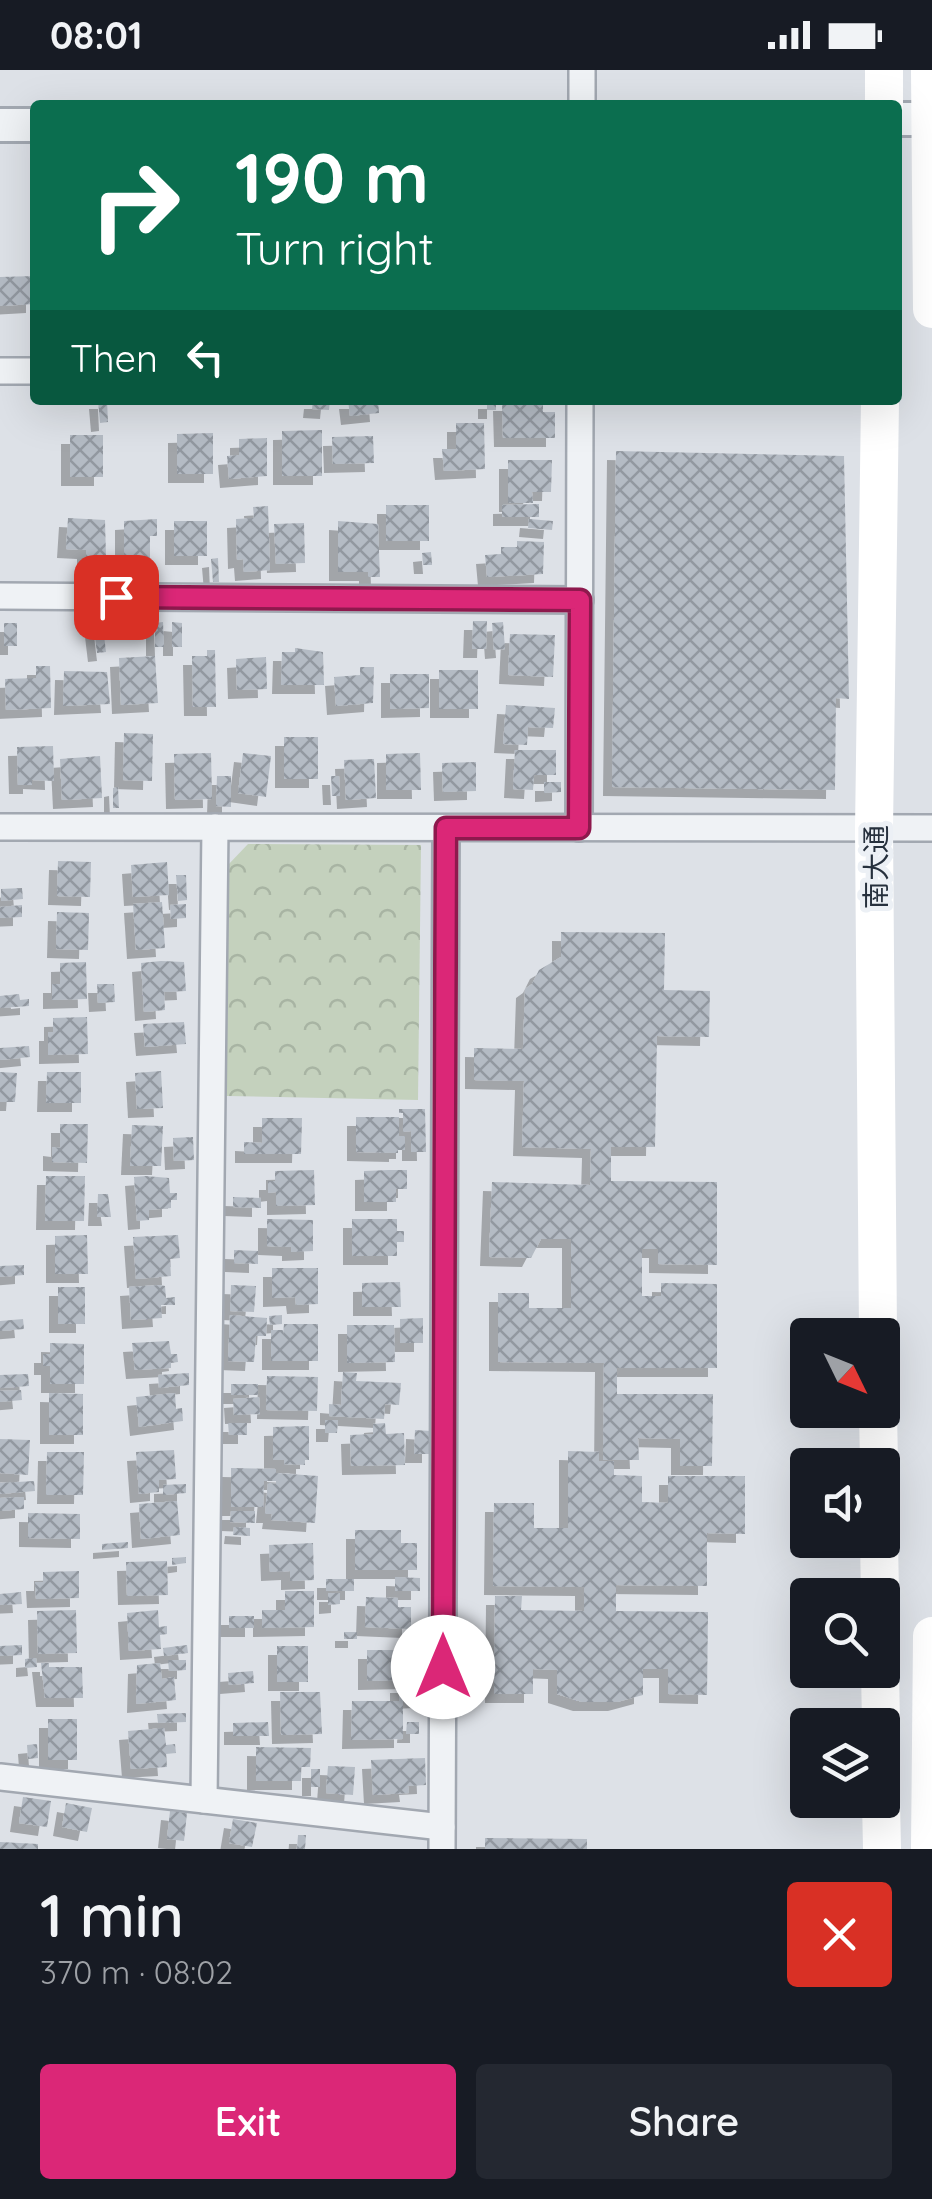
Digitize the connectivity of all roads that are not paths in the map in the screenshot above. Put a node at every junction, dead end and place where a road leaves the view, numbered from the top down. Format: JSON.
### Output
{"nodes":[{"id":1,"x":582,"y":70,"type":"edge"},
{"id":2,"x":884,"y":70,"type":"edge"},
{"id":3,"x":930,"y":70,"type":"edge"},
{"id":4,"x":582,"y":100,"type":"edge"},
{"id":5,"x":884,"y":100,"type":"edge"},
{"id":6,"x":920,"y":119,"type":"edge"},
{"id":7,"x":30,"y":124,"type":"edge"},
{"id":8,"x":0,"y":125,"type":"edge"},
{"id":9,"x":932,"y":310,"type":"edge"},
{"id":10,"x":0,"y":371,"type":"edge"},
{"id":11,"x":30,"y":371,"type":"edge"},
{"id":12,"x":580,"y":405,"type":"edge"},
{"id":13,"x":880,"y":405,"type":"edge"},
{"id":14,"x":0,"y":596,"type":"edge"},
{"id":15,"x":580,"y":600,"type":"junction"},
{"id":16,"x":0,"y":827,"type":"edge"},
{"id":17,"x":215,"y":827,"type":"junction"},
{"id":18,"x":446,"y":828,"type":"junction"},
{"id":19,"x":579,"y":828,"type":"junction"},
{"id":20,"x":932,"y":828,"type":"edge"},
{"id":21,"x":874,"y":829,"type":"junction"},
{"id":22,"x":878,"y":1318,"type":"edge"},
{"id":23,"x":932,"y":1636,"type":"edge"},
{"id":24,"x":0,"y":1778,"type":"edge"},
{"id":25,"x":204,"y":1800,"type":"junction"},
{"id":26,"x":881,"y":1818,"type":"edge"},
{"id":27,"x":442,"y":1838,"type":"edge"},
{"id":28,"x":882,"y":1849,"type":"edge"},
{"id":29,"x":930,"y":1849,"type":"edge"}],
"edges":[{"from":1,"to":4,"type":"street"},
{"from":2,"to":5,"type":"main road"},
{"from":3,"to":6,"type":"main road"},
{"from":6,"to":9,"type":"main road"},
{"from":7,"to":8,"type":"street"},
{"from":10,"to":11,"type":"street"},
{"from":12,"to":15,"type":"street"},
{"from":13,"to":21,"type":"main road","name":"南大通"},
{"from":14,"to":15,"type":"street"},
{"from":15,"to":19,"type":"street"},
{"from":16,"to":17,"type":"street"},
{"from":17,"to":18,"type":"street"},
{"from":17,"to":25,"type":"street"},
{"from":18,"to":19,"type":"street"},
{"from":18,"to":27,"type":"street"},
{"from":19,"to":21,"type":"street"},
{"from":20,"to":21,"type":"street"},
{"from":21,"to":22,"type":"main road","name":"南大通"},
{"from":23,"to":29,"type":"main road"},
{"from":24,"to":25,"type":"street"},
{"from":25,"to":27,"type":"street"},
{"from":26,"to":28,"type":"main road"}]}
